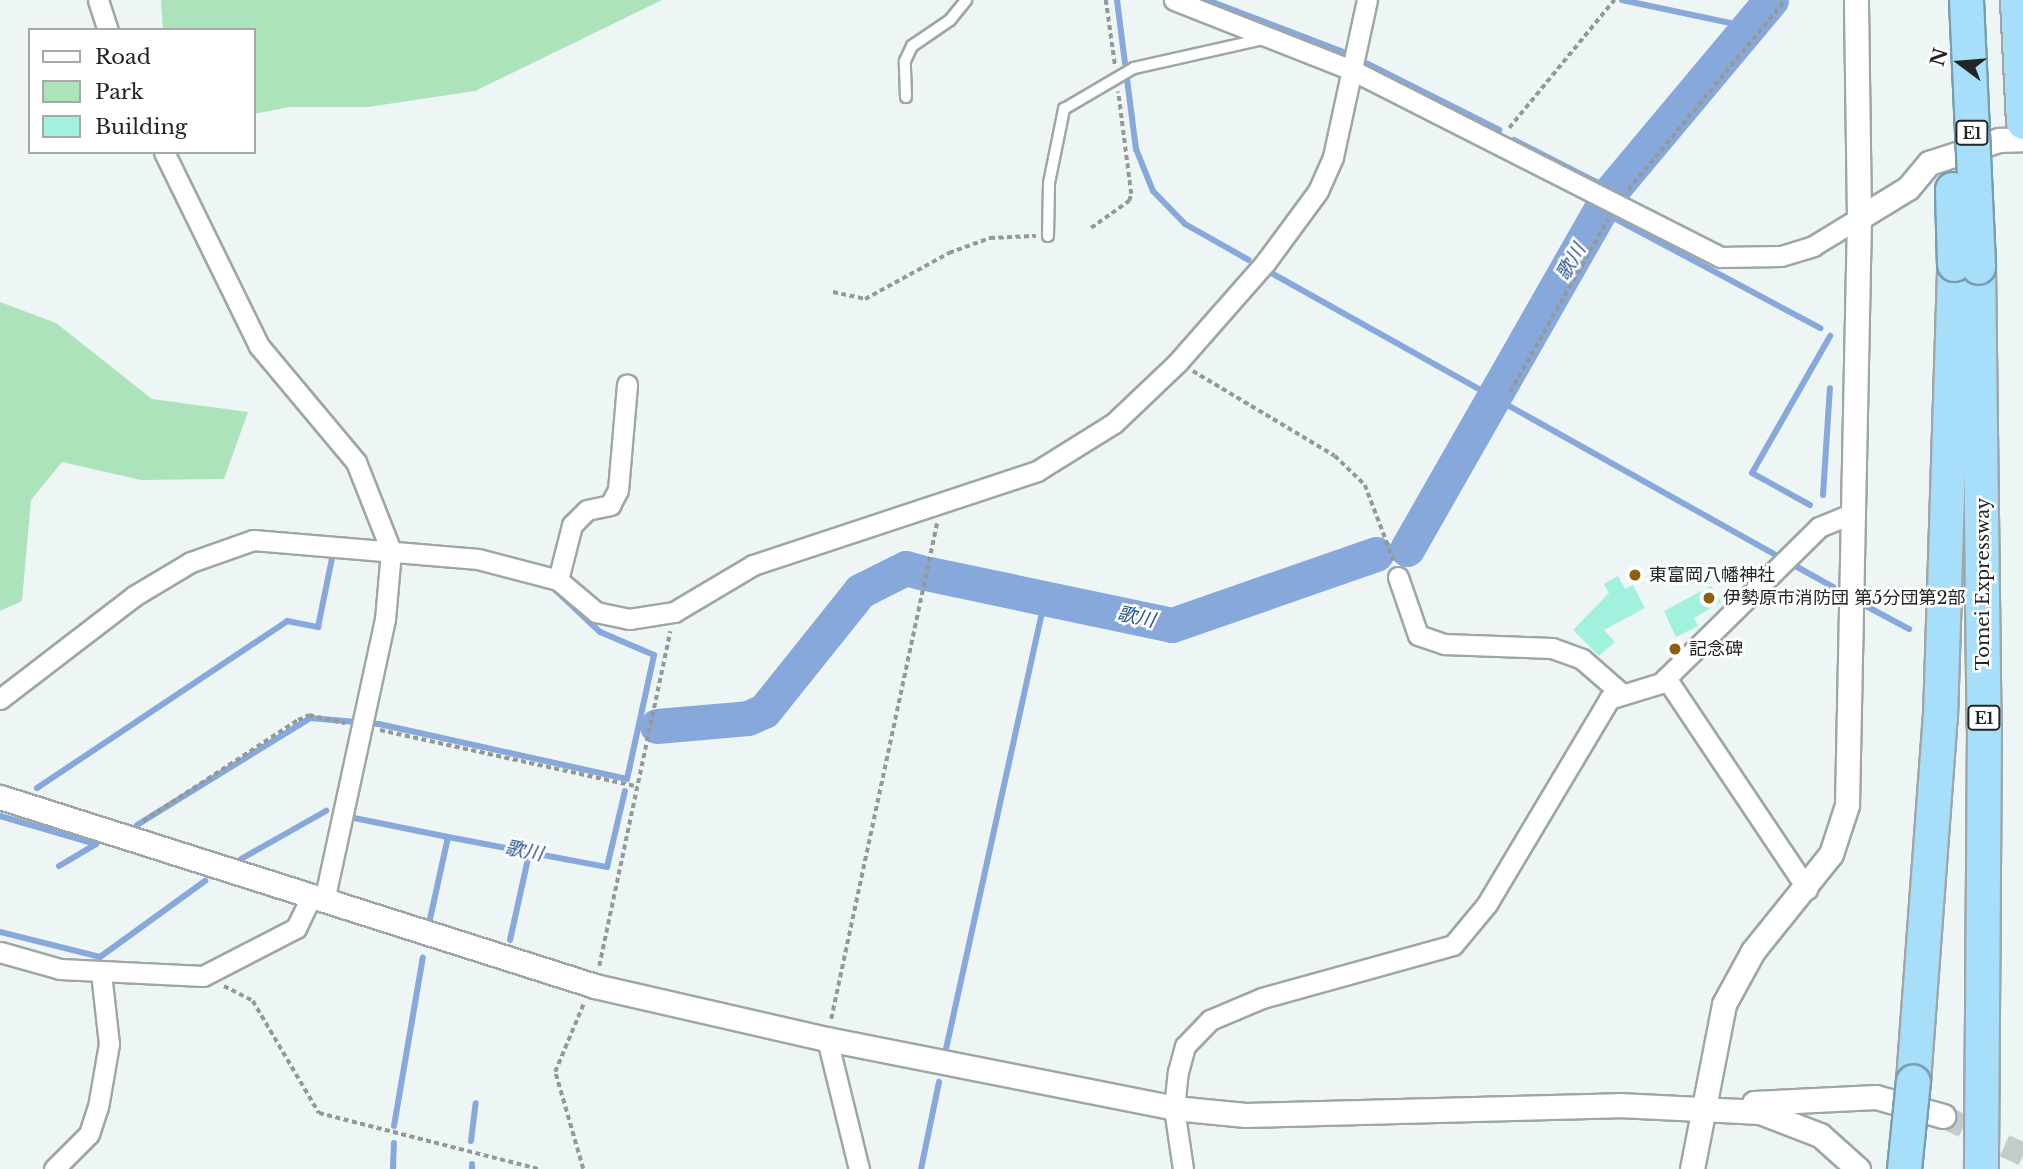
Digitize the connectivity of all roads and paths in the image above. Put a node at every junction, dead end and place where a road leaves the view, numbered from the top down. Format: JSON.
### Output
{"nodes":[{"id":1,"x":98,"y":0,"type":"edge"},
{"id":2,"x":966,"y":0,"type":"edge"},
{"id":3,"x":1106,"y":0,"type":"edge"},
{"id":4,"x":1174,"y":0,"type":"edge"},
{"id":5,"x":1367,"y":0,"type":"edge"},
{"id":6,"x":1614,"y":0,"type":"edge"},
{"id":7,"x":1785,"y":0,"type":"edge"},
{"id":8,"x":1856,"y":0,"type":"edge"},
{"id":9,"x":1948,"y":0,"type":"edge"},
{"id":10,"x":1966,"y":0,"type":"edge"},
{"id":11,"x":2018,"y":0,"type":"edge"},
{"id":12,"x":107,"y":28,"type":"edge"},
{"id":13,"x":2023,"y":33,"type":"edge"},
{"id":14,"x":1275,"y":37,"type":"junction"},
{"id":15,"x":1352,"y":70,"type":"junction"},
{"id":16,"x":1116,"y":76,"type":"junction"},
{"id":17,"x":906,"y":97,"type":"dead end"},
{"id":18,"x":2023,"y":122,"type":"edge"},
{"id":19,"x":2023,"y":139,"type":"edge"},
{"id":20,"x":1497,"y":142,"type":"junction"},
{"id":21,"x":165,"y":154,"type":"edge"},
{"id":22,"x":1609,"y":202,"type":"junction"},
{"id":23,"x":1859,"y":218,"type":"junction"},
{"id":24,"x":1091,"y":228,"type":"dead end"},
{"id":25,"x":1048,"y":236,"type":"joint"},
{"id":26,"x":1966,"y":265,"type":"junction"},
{"id":27,"x":833,"y":292,"type":"dead end"},
{"id":28,"x":1177,"y":362,"type":"junction"},
{"id":29,"x":626,"y":384,"type":"dead end"},
{"id":30,"x":1510,"y":392,"type":"dead end"},
{"id":31,"x":942,"y":504,"type":"junction"},
{"id":32,"x":1853,"y":513,"type":"junction"},
{"id":33,"x":391,"y":551,"type":"junction"},
{"id":34,"x":1398,"y":577,"type":"joint"},
{"id":35,"x":558,"y":580,"type":"junction"},
{"id":36,"x":674,"y":612,"type":"junction"},
{"id":37,"x":1666,"y":678,"type":"junction"},
{"id":38,"x":1621,"y":692,"type":"junction"},
{"id":39,"x":0,"y":699,"type":"edge"},
{"id":40,"x":0,"y":797,"type":"edge"},
{"id":41,"x":1807,"y":889,"type":"junction"},
{"id":42,"x":317,"y":899,"type":"junction"},
{"id":43,"x":0,"y":952,"type":"edge"},
{"id":44,"x":101,"y":973,"type":"junction"},
{"id":45,"x":204,"y":976,"type":"junction"},
{"id":46,"x":595,"y":986,"type":"junction"},
{"id":47,"x":827,"y":1039,"type":"junction"},
{"id":48,"x":1702,"y":1107,"type":"junction"},
{"id":49,"x":1174,"y":1108,"type":"junction"},
{"id":50,"x":1943,"y":1116,"type":"tunnel mouth"},
{"id":51,"x":54,"y":1169,"type":"edge"},
{"id":52,"x":538,"y":1169,"type":"edge"},
{"id":53,"x":583,"y":1169,"type":"edge"},
{"id":54,"x":859,"y":1169,"type":"edge"},
{"id":55,"x":1183,"y":1169,"type":"edge"},
{"id":56,"x":1692,"y":1169,"type":"edge"},
{"id":57,"x":1858,"y":1169,"type":"edge"},
{"id":58,"x":1904,"y":1169,"type":"edge"},
{"id":59,"x":1981,"y":1169,"type":"edge"}],
"edges":[{"from":1,"to":12,"type":"street"},
{"from":2,"to":17,"type":"lane"},
{"from":3,"to":16,"type":"path"},
{"from":4,"to":14,"type":"street"},
{"from":5,"to":15,"type":"street"},
{"from":6,"to":20,"type":"path"},
{"from":7,"to":22,"type":"path"},
{"from":8,"to":23,"type":"street"},
{"from":9,"to":26,"type":"highway","bridge":true},
{"from":10,"to":26,"type":"highway","name":"Tomei Expressway","number":"E1","bridge":true},
{"from":11,"to":13,"type":"highway"},
{"from":11,"to":18,"type":"highway"},
{"from":14,"to":15,"type":"street"},
{"from":14,"to":16,"type":"lane"},
{"from":15,"to":20,"type":"street"},
{"from":15,"to":28,"type":"street"},
{"from":16,"to":24,"type":"path"},
{"from":16,"to":25,"type":"lane"},
{"from":19,"to":23,"type":"street"},
{"from":20,"to":22,"type":"street"},
{"from":21,"to":33,"type":"street"},
{"from":22,"to":23,"type":"street"},
{"from":22,"to":30,"type":"path"},
{"from":23,"to":32,"type":"street"},
{"from":25,"to":27,"type":"path"},
{"from":26,"to":58,"type":"highway","bridge":true},
{"from":26,"to":59,"type":"highway","name":"Tomei Expressway","number":"E1"},
{"from":28,"to":31,"type":"street"},
{"from":28,"to":34,"type":"path"},
{"from":29,"to":35,"type":"street"},
{"from":31,"to":36,"type":"street"},
{"from":31,"to":47,"type":"path"},
{"from":32,"to":37,"type":"street"},
{"from":32,"to":41,"type":"street"},
{"from":33,"to":35,"type":"street"},
{"from":33,"to":39,"type":"street"},
{"from":33,"to":42,"type":"street"},
{"from":34,"to":38,"type":"street"},
{"from":35,"to":36,"type":"street"},
{"from":36,"to":46,"type":"path"},
{"from":37,"to":38,"type":"street"},
{"from":37,"to":41,"type":"street"},
{"from":38,"to":49,"type":"street"},
{"from":40,"to":42,"type":"street"},
{"from":41,"to":48,"type":"street"},
{"from":42,"to":45,"type":"street"},
{"from":42,"to":46,"type":"street"},
{"from":43,"to":44,"type":"street"},
{"from":44,"to":45,"type":"street"},
{"from":44,"to":51,"type":"street"},
{"from":45,"to":52,"type":"path"},
{"from":46,"to":47,"type":"street"},
{"from":46,"to":53,"type":"path"},
{"from":47,"to":49,"type":"street"},
{"from":47,"to":54,"type":"street"},
{"from":48,"to":49,"type":"street"},
{"from":48,"to":50,"type":"street"},
{"from":48,"to":56,"type":"street"},
{"from":48,"to":57,"type":"street"},
{"from":49,"to":55,"type":"street"}]}
